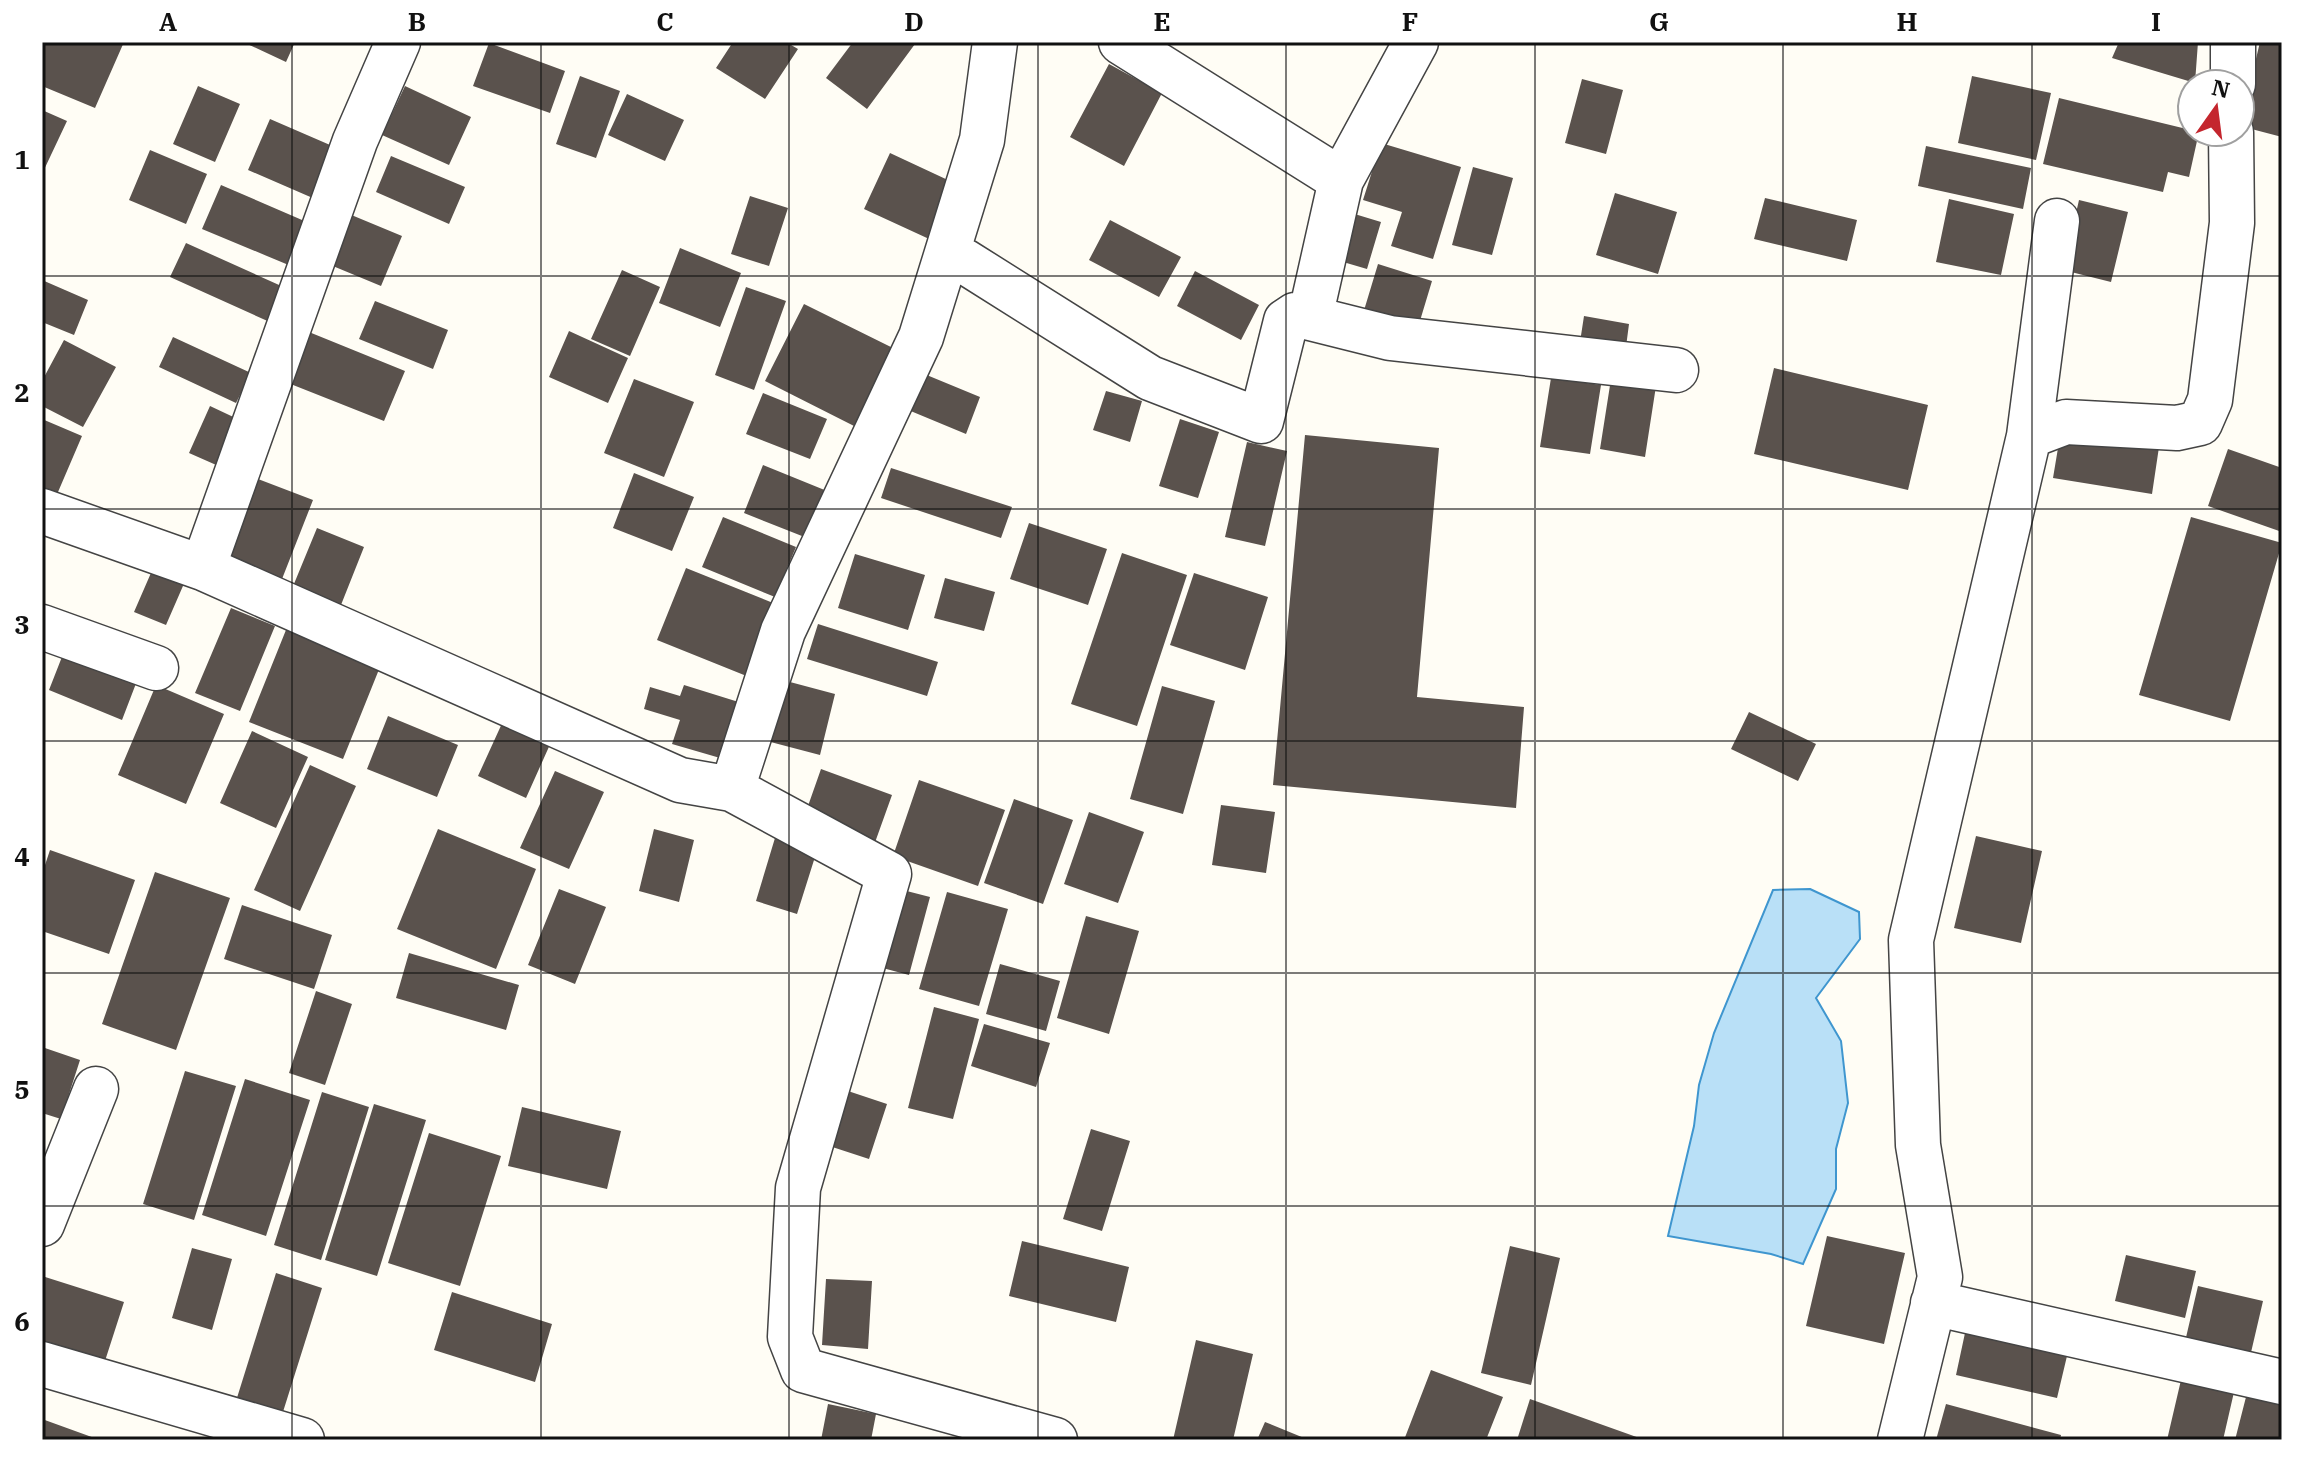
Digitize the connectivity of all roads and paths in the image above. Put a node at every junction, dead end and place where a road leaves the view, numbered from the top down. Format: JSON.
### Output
{"nodes":[{"id":1,"x":398,"y":42,"type":"edge"},
{"id":2,"x":995,"y":42,"type":"edge"},
{"id":3,"x":1121,"y":42,"type":"edge"},
{"id":4,"x":1416,"y":42,"type":"edge"},
{"id":5,"x":2233,"y":42,"type":"edge"},
{"id":6,"x":2233,"y":68,"type":"edge"},
{"id":7,"x":2231,"y":148,"type":"edge"},
{"id":8,"x":1341,"y":180,"type":"junction"},
{"id":9,"x":2057,"y":221,"type":"dead end"},
{"id":10,"x":964,"y":261,"type":"dead end"},
{"id":11,"x":1310,"y":318,"type":"junction"},
{"id":12,"x":1676,"y":370,"type":"dead end"},
{"id":13,"x":2029,"y":436,"type":"junction"},
{"id":14,"x":42,"y":511,"type":"edge"},
{"id":15,"x":203,"y":568,"type":"junction"},
{"id":16,"x":42,"y":627,"type":"edge"},
{"id":17,"x":156,"y":668,"type":"dead end"},
{"id":18,"x":732,"y":789,"type":"junction"},
{"id":19,"x":96,"y":1089,"type":"dead end"},
{"id":20,"x":42,"y":1224,"type":"edge"},
{"id":21,"x":1933,"y":1303,"type":"junction"},
{"id":22,"x":42,"y":1364,"type":"edge"},
{"id":23,"x":2282,"y":1382,"type":"edge"},
{"id":24,"x":302,"y":1440,"type":"edge"},
{"id":25,"x":1055,"y":1440,"type":"edge"},
{"id":26,"x":1900,"y":1440,"type":"edge"}],
"edges":[{"from":1,"to":15,"type":"street"},
{"from":2,"to":18,"type":"street"},
{"from":3,"to":8,"type":"street"},
{"from":4,"to":8,"type":"street"},
{"from":5,"to":6,"type":"street"},
{"from":7,"to":13,"type":"street"},
{"from":8,"to":11,"type":"street"},
{"from":9,"to":13,"type":"street"},
{"from":10,"to":11,"type":"street"},
{"from":11,"to":12,"type":"street"},
{"from":13,"to":21,"type":"street"},
{"from":14,"to":15,"type":"street"},
{"from":15,"to":18,"type":"street"},
{"from":16,"to":17,"type":"street"},
{"from":18,"to":25,"type":"street"},
{"from":19,"to":20,"type":"street"},
{"from":21,"to":23,"type":"street"},
{"from":21,"to":26,"type":"street"},
{"from":22,"to":24,"type":"street"}]}
